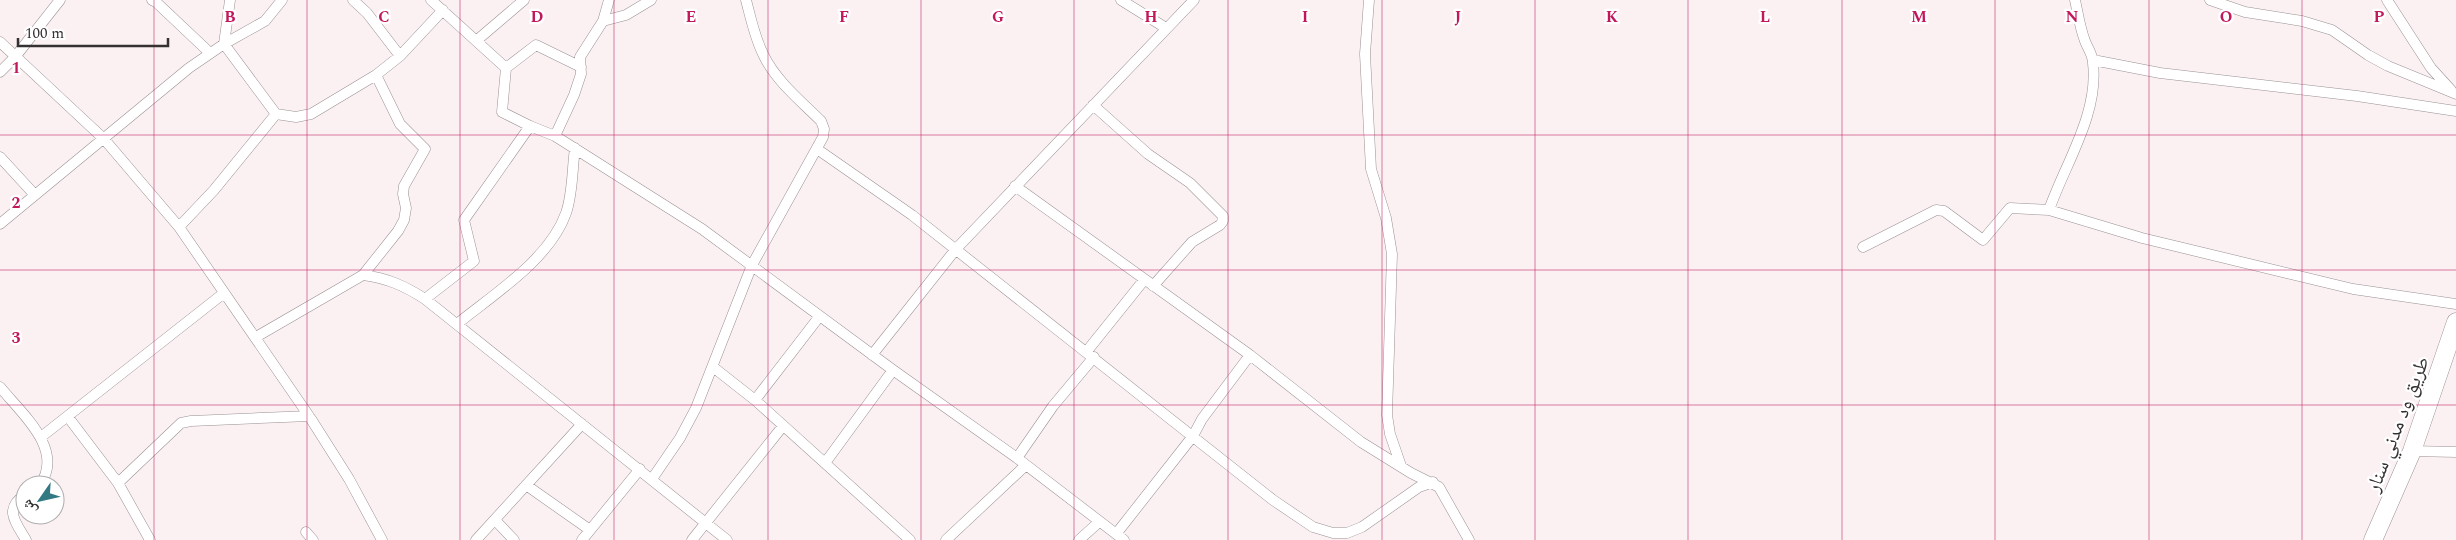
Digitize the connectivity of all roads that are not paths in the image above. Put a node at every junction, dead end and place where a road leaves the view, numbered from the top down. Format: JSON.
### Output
{"nodes":[{"id":1,"x":60,"y":0,"type":"edge"},
{"id":2,"x":152,"y":0,"type":"edge"},
{"id":3,"x":230,"y":0,"type":"edge"},
{"id":4,"x":282,"y":0,"type":"edge"},
{"id":5,"x":353,"y":0,"type":"edge"},
{"id":6,"x":431,"y":0,"type":"edge"},
{"id":7,"x":524,"y":0,"type":"edge"},
{"id":8,"x":609,"y":0,"type":"edge"},
{"id":9,"x":651,"y":0,"type":"edge"},
{"id":10,"x":746,"y":0,"type":"edge"},
{"id":11,"x":1121,"y":0,"type":"edge"},
{"id":12,"x":1194,"y":0,"type":"edge"},
{"id":13,"x":1369,"y":0,"type":"edge"},
{"id":14,"x":2075,"y":0,"type":"edge"},
{"id":15,"x":2210,"y":0,"type":"edge"},
{"id":16,"x":2388,"y":0,"type":"edge"},
{"id":17,"x":443,"y":10,"type":"junction"},
{"id":18,"x":603,"y":21,"type":"junction"},
{"id":19,"x":1166,"y":28,"type":"junction"},
{"id":20,"x":476,"y":41,"type":"junction"},
{"id":21,"x":0,"y":42,"type":"edge"},
{"id":22,"x":224,"y":44,"type":"junction"},
{"id":23,"x":210,"y":53,"type":"junction"},
{"id":24,"x":400,"y":56,"type":"junction"},
{"id":25,"x":15,"y":57,"type":"junction"},
{"id":26,"x":2093,"y":60,"type":"junction"},
{"id":27,"x":581,"y":67,"type":"junction"},
{"id":28,"x":506,"y":68,"type":"junction"},
{"id":29,"x":0,"y":72,"type":"edge"},
{"id":30,"x":376,"y":74,"type":"junction"},
{"id":31,"x":2455,"y":93,"type":"edge"},
{"id":32,"x":1093,"y":105,"type":"junction"},
{"id":33,"x":2456,"y":111,"type":"edge"},
{"id":34,"x":276,"y":114,"type":"junction"},
{"id":35,"x":530,"y":126,"type":"junction"},
{"id":36,"x":555,"y":136,"type":"junction"},
{"id":37,"x":104,"y":139,"type":"junction"},
{"id":38,"x":575,"y":148,"type":"junction"},
{"id":39,"x":817,"y":149,"type":"junction"},
{"id":40,"x":0,"y":157,"type":"edge"},
{"id":41,"x":1015,"y":186,"type":"junction"},
{"id":42,"x":34,"y":194,"type":"junction"},
{"id":43,"x":2049,"y":210,"type":"junction"},
{"id":44,"x":0,"y":224,"type":"edge"},
{"id":45,"x":179,"y":227,"type":"junction"},
{"id":46,"x":1863,"y":247,"type":"dead end"},
{"id":47,"x":956,"y":250,"type":"junction"},
{"id":48,"x":752,"y":265,"type":"junction"},
{"id":49,"x":363,"y":275,"type":"junction"},
{"id":50,"x":1144,"y":280,"type":"junction"},
{"id":51,"x":1153,"y":286,"type":"junction"},
{"id":52,"x":224,"y":293,"type":"junction"},
{"id":53,"x":425,"y":299,"type":"junction"},
{"id":54,"x":2456,"y":304,"type":"edge"},
{"id":55,"x":819,"y":317,"type":"junction"},
{"id":56,"x":2456,"y":322,"type":"edge"},
{"id":57,"x":457,"y":324,"type":"junction"},
{"id":58,"x":256,"y":337,"type":"junction"},
{"id":59,"x":1090,"y":354,"type":"junction"},
{"id":60,"x":872,"y":355,"type":"junction"},
{"id":61,"x":1250,"y":355,"type":"junction"},
{"id":62,"x":712,"y":367,"type":"junction"},
{"id":63,"x":892,"y":370,"type":"junction"},
{"id":64,"x":0,"y":387,"type":"edge"},
{"id":65,"x":755,"y":400,"type":"junction"},
{"id":66,"x":309,"y":416,"type":"junction"},
{"id":67,"x":68,"y":417,"type":"junction"},
{"id":68,"x":582,"y":424,"type":"junction"},
{"id":69,"x":783,"y":426,"type":"junction"},
{"id":70,"x":1193,"y":436,"type":"junction"},
{"id":71,"x":41,"y":437,"type":"junction"},
{"id":72,"x":2412,"y":451,"type":"junction"},
{"id":73,"x":2456,"y":452,"type":"edge"},
{"id":74,"x":1017,"y":458,"type":"junction"},
{"id":75,"x":825,"y":463,"type":"junction"},
{"id":76,"x":1026,"y":465,"type":"junction"},
{"id":77,"x":1401,"y":466,"type":"junction"},
{"id":78,"x":640,"y":470,"type":"junction"},
{"id":79,"x":44,"y":475,"type":"edge"},
{"id":80,"x":652,"y":479,"type":"junction"},
{"id":81,"x":1433,"y":482,"type":"junction"},
{"id":82,"x":118,"y":483,"type":"junction"},
{"id":83,"x":526,"y":485,"type":"junction"},
{"id":84,"x":15,"y":503,"type":"edge"},
{"id":85,"x":15,"y":520,"type":"edge"},
{"id":86,"x":495,"y":520,"type":"junction"},
{"id":87,"x":1099,"y":522,"type":"junction"},
{"id":88,"x":706,"y":523,"type":"junction"},
{"id":89,"x":18,"y":525,"type":"edge"},
{"id":90,"x":590,"y":530,"type":"junction"},
{"id":91,"x":306,"y":532,"type":"dead end"},
{"id":92,"x":1120,"y":537,"type":"edge"},
{"id":93,"x":26,"y":540,"type":"edge"},
{"id":94,"x":150,"y":540,"type":"edge"},
{"id":95,"x":313,"y":540,"type":"edge"},
{"id":96,"x":382,"y":540,"type":"edge"},
{"id":97,"x":476,"y":540,"type":"edge"},
{"id":98,"x":514,"y":540,"type":"edge"},
{"id":99,"x":582,"y":540,"type":"edge"},
{"id":100,"x":692,"y":540,"type":"edge"},
{"id":101,"x":727,"y":540,"type":"edge"},
{"id":102,"x":910,"y":540,"type":"edge"},
{"id":103,"x":946,"y":540,"type":"edge"},
{"id":104,"x":1079,"y":540,"type":"edge"},
{"id":105,"x":1469,"y":540,"type":"edge"},
{"id":106,"x":2373,"y":540,"type":"edge"}],
"edges":[{"from":1,"to":25,"type":"street"},
{"from":2,"to":23,"type":"street"},
{"from":3,"to":22,"type":"street"},
{"from":4,"to":22,"type":"street"},
{"from":5,"to":24,"type":"street"},
{"from":6,"to":17,"type":"street"},
{"from":7,"to":20,"type":"street"},
{"from":8,"to":18,"type":"street"},
{"from":9,"to":18,"type":"street"},
{"from":10,"to":39,"type":"street"},
{"from":11,"to":19,"type":"street"},
{"from":12,"to":19,"type":"street"},
{"from":13,"to":77,"type":"street"},
{"from":14,"to":26,"type":"street"},
{"from":15,"to":31,"type":"street"},
{"from":16,"to":31,"type":"street"},
{"from":17,"to":20,"type":"street"},
{"from":17,"to":24,"type":"street"},
{"from":18,"to":27,"type":"street"},
{"from":19,"to":32,"type":"street"},
{"from":20,"to":28,"type":"street"},
{"from":21,"to":25,"type":"street"},
{"from":22,"to":23,"type":"street"},
{"from":22,"to":34,"type":"street"},
{"from":23,"to":37,"type":"street"},
{"from":24,"to":30,"type":"street"},
{"from":25,"to":29,"type":"street"},
{"from":25,"to":37,"type":"street"},
{"from":26,"to":33,"type":"street"},
{"from":26,"to":43,"type":"street"},
{"from":27,"to":28,"type":"street"},
{"from":27,"to":36,"type":"street"},
{"from":28,"to":35,"type":"street"},
{"from":30,"to":34,"type":"street"},
{"from":30,"to":49,"type":"street"},
{"from":32,"to":41,"type":"street"},
{"from":32,"to":51,"type":"street"},
{"from":34,"to":45,"type":"street"},
{"from":35,"to":36,"type":"street"},
{"from":35,"to":53,"type":"street"},
{"from":36,"to":38,"type":"street"},
{"from":37,"to":42,"type":"street"},
{"from":37,"to":45,"type":"street"},
{"from":38,"to":48,"type":"street"},
{"from":38,"to":57,"type":"street"},
{"from":39,"to":47,"type":"street"},
{"from":39,"to":48,"type":"street"},
{"from":40,"to":42,"type":"street"},
{"from":41,"to":47,"type":"street"},
{"from":41,"to":50,"type":"street"},
{"from":42,"to":44,"type":"street"},
{"from":43,"to":46,"type":"street"},
{"from":43,"to":54,"type":"street"},
{"from":45,"to":52,"type":"street"},
{"from":47,"to":59,"type":"street"},
{"from":47,"to":60,"type":"street"},
{"from":48,"to":55,"type":"street"},
{"from":48,"to":62,"type":"street"},
{"from":49,"to":53,"type":"street"},
{"from":49,"to":58,"type":"street"},
{"from":50,"to":51,"type":"street"},
{"from":50,"to":59,"type":"street"},
{"from":51,"to":61,"type":"street"},
{"from":52,"to":58,"type":"street"},
{"from":52,"to":67,"type":"street"},
{"from":53,"to":57,"type":"street"},
{"from":55,"to":60,"type":"street"},
{"from":55,"to":65,"type":"street"},
{"from":56,"to":72,"type":"highway","name":"طريق ود مدني سنار"},
{"from":57,"to":68,"type":"street"},
{"from":58,"to":66,"type":"street"},
{"from":59,"to":70,"type":"street"},
{"from":59,"to":74,"type":"street"},
{"from":60,"to":63,"type":"street"},
{"from":61,"to":70,"type":"street"},
{"from":61,"to":77,"type":"street"},
{"from":62,"to":65,"type":"street"},
{"from":62,"to":80,"type":"street"},
{"from":63,"to":74,"type":"street"},
{"from":63,"to":75,"type":"street"},
{"from":64,"to":71,"type":"street"},
{"from":65,"to":69,"type":"street"},
{"from":66,"to":82,"type":"street"},
{"from":66,"to":96,"type":"street"},
{"from":67,"to":71,"type":"street"},
{"from":67,"to":82,"type":"street"},
{"from":68,"to":78,"type":"street"},
{"from":68,"to":83,"type":"street"},
{"from":69,"to":75,"type":"street"},
{"from":69,"to":88,"type":"street"},
{"from":70,"to":81,"type":"street"},
{"from":70,"to":92,"type":"street"},
{"from":71,"to":79,"type":"street"},
{"from":72,"to":73,"type":"street"},
{"from":72,"to":106,"type":"highway","name":"طريق ود مدني سنار"},
{"from":74,"to":76,"type":"street"},
{"from":75,"to":102,"type":"street"},
{"from":76,"to":87,"type":"street"},
{"from":76,"to":103,"type":"street"},
{"from":77,"to":81,"type":"street"},
{"from":78,"to":80,"type":"street"},
{"from":78,"to":90,"type":"street"},
{"from":80,"to":88,"type":"street"},
{"from":81,"to":105,"type":"street"},
{"from":82,"to":94,"type":"street"},
{"from":83,"to":86,"type":"street"},
{"from":83,"to":90,"type":"street"},
{"from":84,"to":85,"type":"street"},
{"from":86,"to":97,"type":"street"},
{"from":86,"to":98,"type":"street"},
{"from":87,"to":92,"type":"street"},
{"from":87,"to":104,"type":"street"},
{"from":88,"to":100,"type":"street"},
{"from":88,"to":101,"type":"street"},
{"from":89,"to":93,"type":"street"},
{"from":90,"to":99,"type":"street"},
{"from":91,"to":95,"type":"street"}]}
